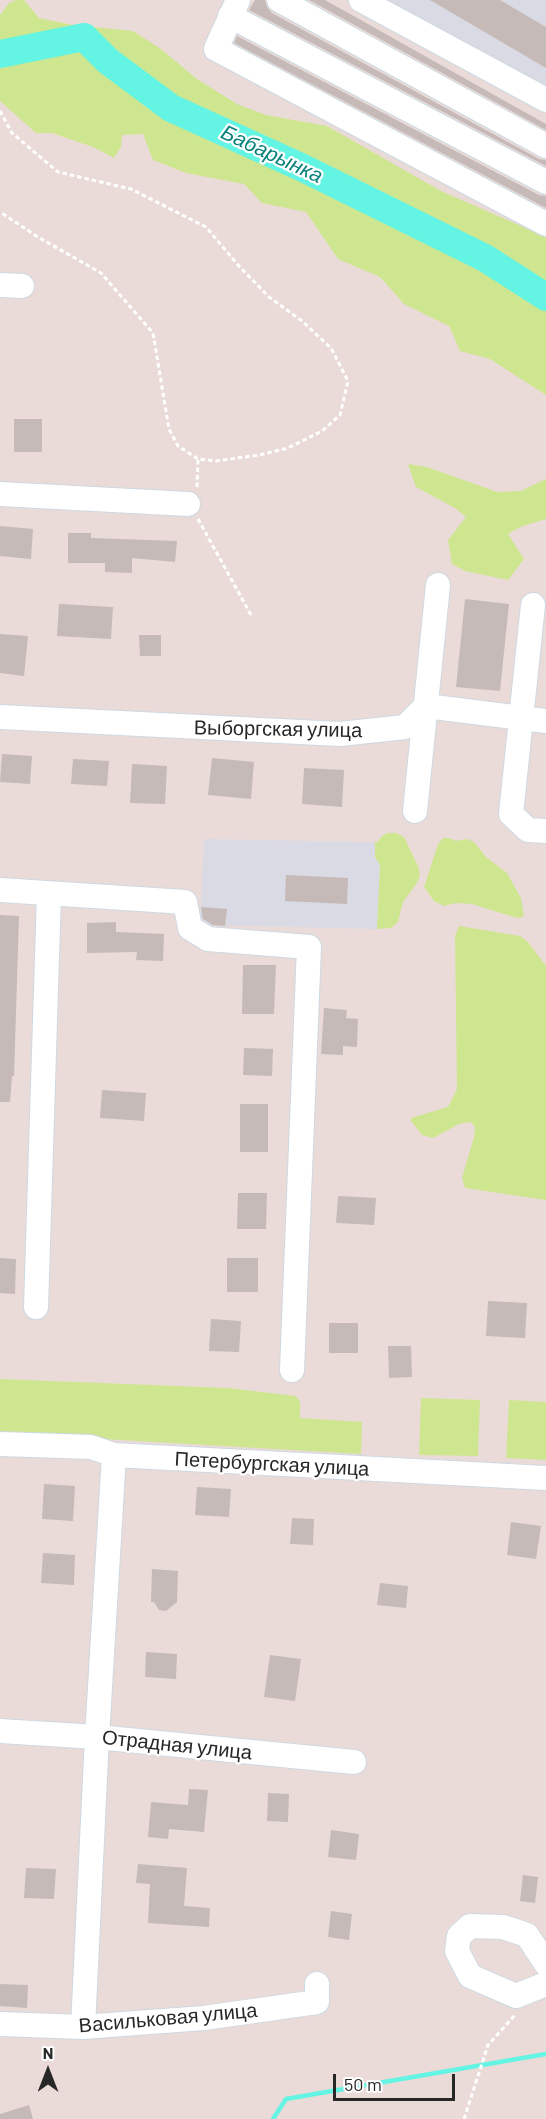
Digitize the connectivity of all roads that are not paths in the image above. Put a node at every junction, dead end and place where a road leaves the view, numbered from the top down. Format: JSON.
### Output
{"nodes":[{"id":1,"x":279,"y":0,"type":"edge"},
{"id":2,"x":362,"y":0,"type":"edge"},
{"id":3,"x":234,"y":8,"type":"edge"},
{"id":4,"x":546,"y":100,"type":"edge"},
{"id":5,"x":546,"y":146,"type":"edge"},
{"id":6,"x":546,"y":182,"type":"edge"},
{"id":7,"x":546,"y":224,"type":"edge"},
{"id":8,"x":0,"y":494,"type":"edge"},
{"id":9,"x":188,"y":504,"type":"road end"},
{"id":10,"x":438,"y":585,"type":"dead end"},
{"id":11,"x":533,"y":605,"type":"dead end"},
{"id":12,"x":426,"y":706,"type":"junction"},
{"id":13,"x":0,"y":717,"type":"edge"},
{"id":14,"x":521,"y":718,"type":"junction"},
{"id":15,"x":546,"y":721,"type":"edge"},
{"id":16,"x":415,"y":811,"type":"dead end"},
{"id":17,"x":546,"y":831,"type":"edge"},
{"id":18,"x":0,"y":891,"type":"edge"},
{"id":19,"x":49,"y":894,"type":"junction"},
{"id":20,"x":36,"y":1307,"type":"dead end"},
{"id":21,"x":292,"y":1370,"type":"dead end"},
{"id":22,"x":0,"y":1444,"type":"edge"},
{"id":23,"x":114,"y":1455,"type":"junction"},
{"id":24,"x":546,"y":1478,"type":"edge"},
{"id":25,"x":0,"y":1731,"type":"edge"},
{"id":26,"x":97,"y":1737,"type":"junction"},
{"id":27,"x":354,"y":1762,"type":"dead end"},
{"id":28,"x":546,"y":1964,"type":"edge"},
{"id":29,"x":317,"y":1984,"type":"dead end"},
{"id":30,"x":546,"y":1984,"type":"edge"},
{"id":31,"x":0,"y":2024,"type":"edge"},
{"id":32,"x":83,"y":2027,"type":"junction"}],
"edges":[{"from":1,"to":5,"type":"street"},
{"from":2,"to":4,"type":"street"},
{"from":3,"to":6,"type":"street"},
{"from":3,"to":7,"type":"street"},
{"from":8,"to":9,"type":"street"},
{"from":10,"to":12,"type":"street"},
{"from":11,"to":14,"type":"street"},
{"from":12,"to":13,"type":"street","name":"Выборгская улица"},
{"from":12,"to":14,"type":"street"},
{"from":12,"to":16,"type":"street"},
{"from":14,"to":15,"type":"street"},
{"from":14,"to":17,"type":"street"},
{"from":18,"to":19,"type":"street"},
{"from":19,"to":20,"type":"street"},
{"from":19,"to":21,"type":"street"},
{"from":22,"to":23,"type":"street","name":"Петербургская улица"},
{"from":23,"to":24,"type":"street","name":"Петербургская улица"},
{"from":23,"to":26,"type":"street"},
{"from":25,"to":26,"type":"street","name":"Отрадная улица"},
{"from":26,"to":27,"type":"street","name":"Отрадная улица"},
{"from":26,"to":32,"type":"street"},
{"from":28,"to":30,"type":"street"},
{"from":29,"to":32,"type":"street","name":"Васильковая улица"},
{"from":31,"to":32,"type":"street","name":"Васильковая улица"}]}
